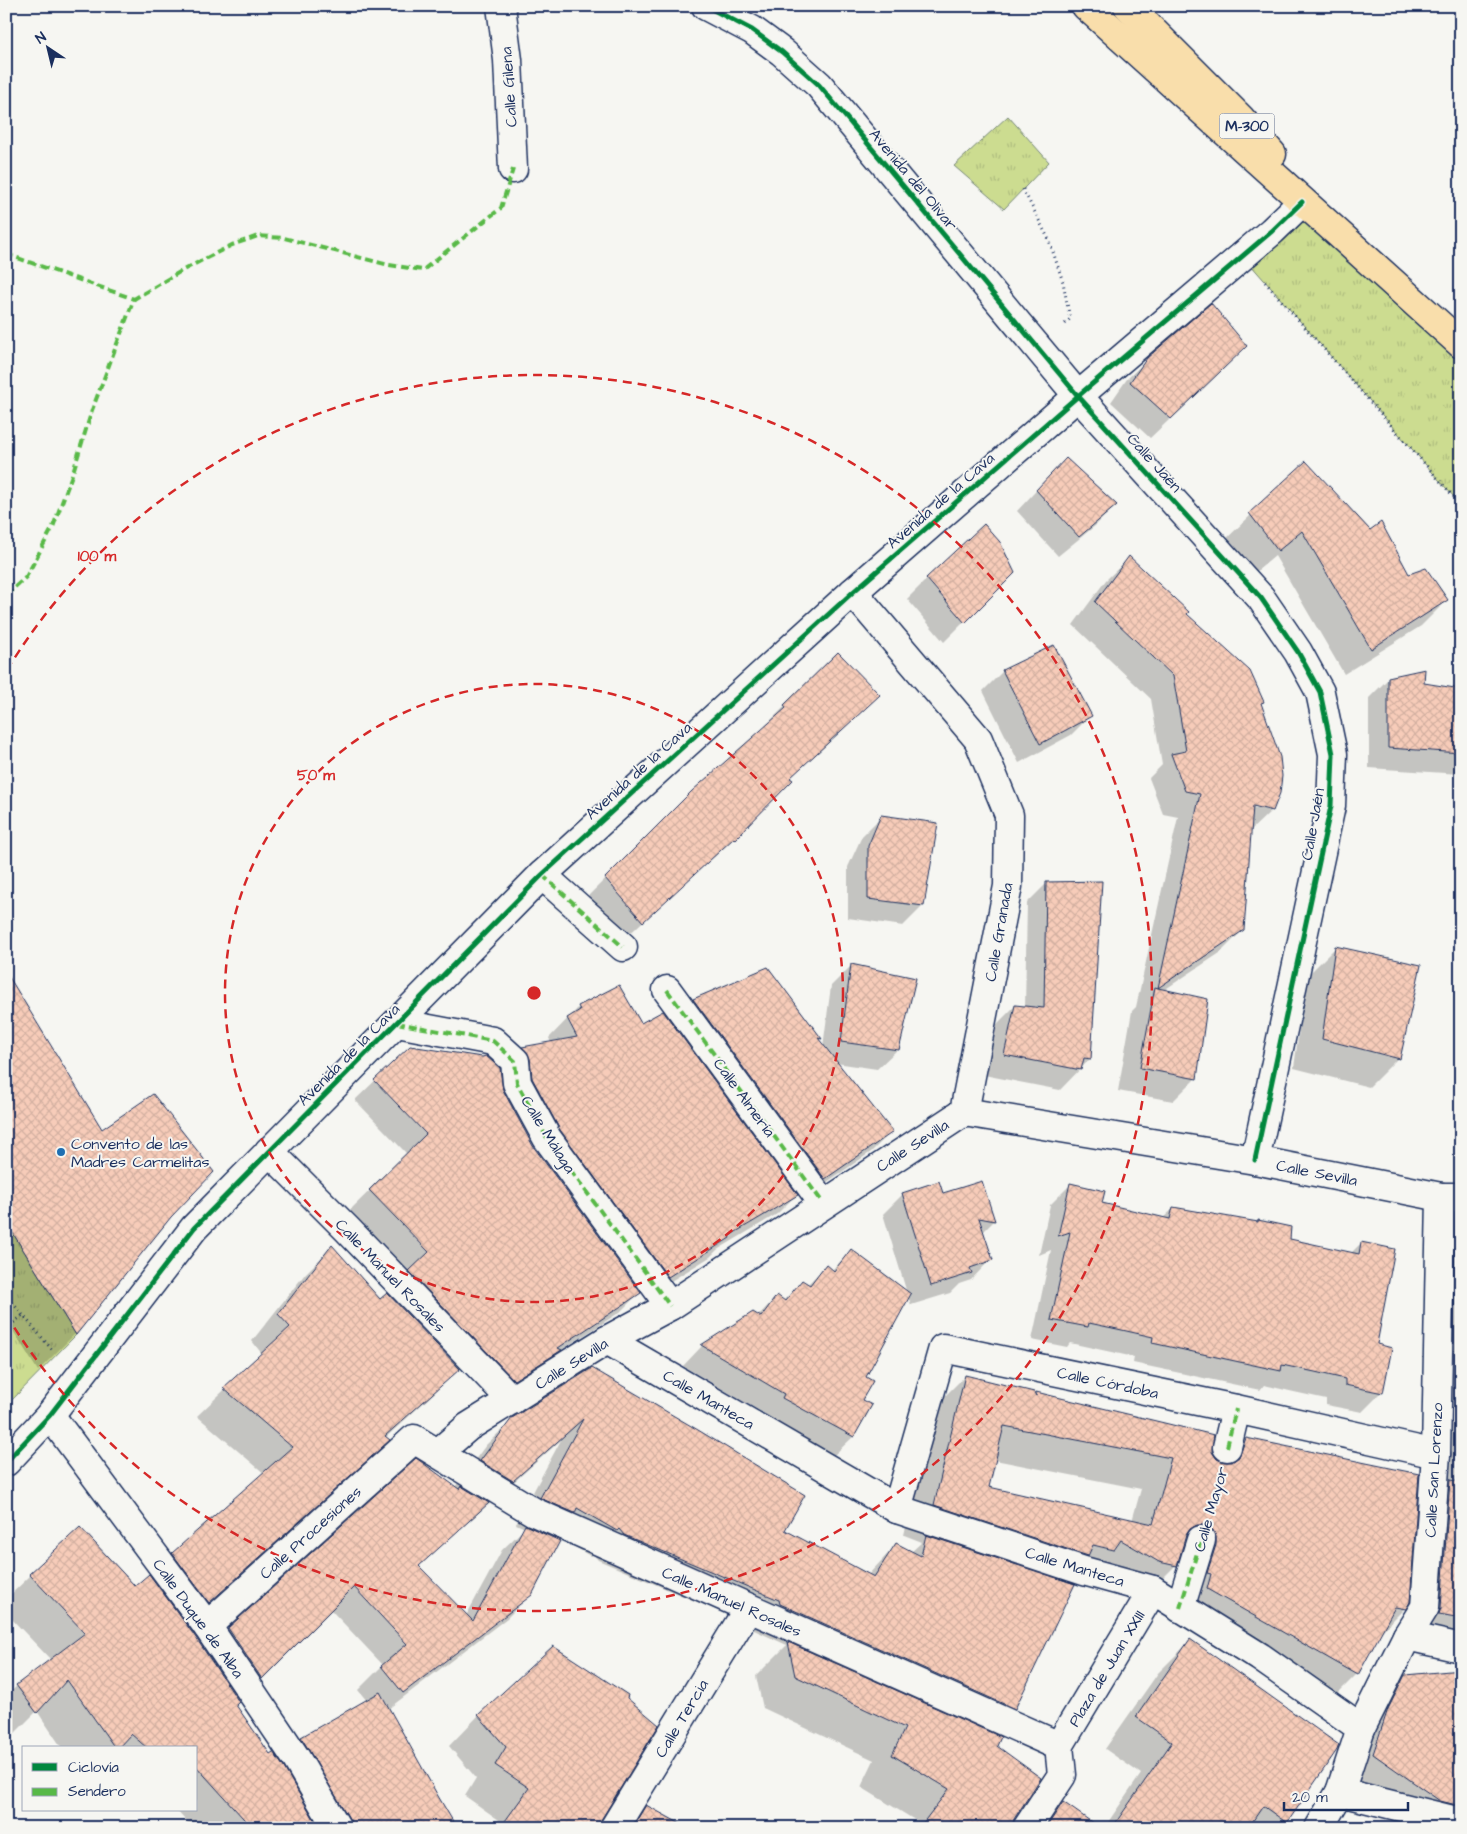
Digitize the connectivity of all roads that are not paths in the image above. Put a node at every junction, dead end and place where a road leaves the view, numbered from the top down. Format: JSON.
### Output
{"nodes":[{"id":1,"x":500,"y":6,"type":"edge"},
{"id":2,"x":706,"y":6,"type":"edge"},
{"id":3,"x":1086,"y":6,"type":"edge"},
{"id":4,"x":1128,"y":6,"type":"edge"},
{"id":5,"x":513,"y":169,"type":"dead end"},
{"id":6,"x":1302,"y":202,"type":"junction"},
{"id":7,"x":1360,"y":252,"type":"junction"},
{"id":8,"x":1461,"y":344,"type":"edge"},
{"id":9,"x":1078,"y":396,"type":"junction"},
{"id":10,"x":853,"y":592,"type":"junction"},
{"id":11,"x":542,"y":875,"type":"junction"},
{"id":12,"x":623,"y":947,"type":"dead end"},
{"id":13,"x":668,"y":990,"type":"dead end"},
{"id":14,"x":397,"y":1023,"type":"junction"},
{"id":15,"x":964,"y":1112,"type":"junction"},
{"id":16,"x":269,"y":1151,"type":"junction"},
{"id":17,"x":1255,"y":1160,"type":"junction"},
{"id":18,"x":1451,"y":1197,"type":"edge"},
{"id":19,"x":823,"y":1203,"type":"junction"},
{"id":20,"x":670,"y":1306,"type":"junction"},
{"id":21,"x":607,"y":1340,"type":"junction"},
{"id":22,"x":512,"y":1400,"type":"junction"},
{"id":23,"x":1236,"y":1409,"type":"junction"},
{"id":24,"x":50,"y":1415,"type":"junction"},
{"id":25,"x":414,"y":1439,"type":"joint"},
{"id":26,"x":1227,"y":1447,"type":"road end"},
{"id":27,"x":438,"y":1453,"type":"junction"},
{"id":28,"x":1436,"y":1454,"type":"junction"},
{"id":29,"x":6,"y":1462,"type":"edge"},
{"id":30,"x":896,"y":1509,"type":"junction"},
{"id":31,"x":1201,"y":1540,"type":"road end"},
{"id":32,"x":1153,"y":1590,"type":"junction"},
{"id":33,"x":748,"y":1608,"type":"junction"},
{"id":34,"x":1180,"y":1608,"type":"junction"},
{"id":35,"x":207,"y":1626,"type":"junction"},
{"id":36,"x":1407,"y":1636,"type":"junction"},
{"id":37,"x":1461,"y":1648,"type":"edge"},
{"id":38,"x":1361,"y":1728,"type":"junction"},
{"id":39,"x":1059,"y":1746,"type":"junction"},
{"id":40,"x":1340,"y":1792,"type":"junction"},
{"id":41,"x":1461,"y":1822,"type":"edge"},
{"id":42,"x":337,"y":1828,"type":"edge"},
{"id":43,"x":614,"y":1828,"type":"edge"},
{"id":44,"x":1027,"y":1828,"type":"edge"},
{"id":45,"x":1319,"y":1828,"type":"edge"}],
"edges":[{"from":1,"to":5,"type":"street","name":"Calle Gilena"},
{"from":2,"to":9,"type":"street","name":"Avenida del Olivar"},
{"from":3,"to":6,"type":"main road","number":"M-300"},
{"from":4,"to":7,"type":"main road","number":"M-300"},
{"from":6,"to":7,"type":"main road","number":"M-300"},
{"from":6,"to":9,"type":"street","name":"Avenida de la Cava"},
{"from":7,"to":8,"type":"main road","number":"M-300"},
{"from":9,"to":10,"type":"street","name":"Avenida de la Cava"},
{"from":9,"to":17,"type":"street","name":"Calle Jaén"},
{"from":10,"to":11,"type":"street","name":"Avenida de la Cava"},
{"from":10,"to":15,"type":"street","name":"Calle Granada"},
{"from":11,"to":12,"type":"street"},
{"from":11,"to":14,"type":"street","name":"Avenida de la Cava"},
{"from":13,"to":19,"type":"street","name":"Calle Almería"},
{"from":14,"to":16,"type":"street","name":"Avenida de la Cava"},
{"from":14,"to":20,"type":"street","name":"Calle Málaga"},
{"from":15,"to":17,"type":"street","name":"Calle Sevilla"},
{"from":15,"to":19,"type":"street","name":"Calle Sevilla"},
{"from":16,"to":22,"type":"street","name":"Calle Manuel Rosales"},
{"from":16,"to":24,"type":"street","name":"Avenida de la Cava"},
{"from":17,"to":18,"type":"street","name":"Calle Sevilla"},
{"from":18,"to":28,"type":"street","name":"Calle San Lorenzo"},
{"from":19,"to":20,"type":"street","name":"Calle Sevilla"},
{"from":20,"to":21,"type":"street","name":"Calle Sevilla"},
{"from":21,"to":22,"type":"street","name":"Calle Sevilla"},
{"from":21,"to":30,"type":"street","name":"Calle Manteca"},
{"from":22,"to":27,"type":"street","name":"Calle Sevilla"},
{"from":23,"to":26,"type":"street","name":"Calle Mayor"},
{"from":23,"to":28,"type":"street","name":"Calle Córdoba"},
{"from":23,"to":30,"type":"street","name":"Calle Córdoba"},
{"from":24,"to":29,"type":"street","name":"Avenida de la Cava"},
{"from":24,"to":35,"type":"street","name":"Calle Duque de Alba"},
{"from":25,"to":27,"type":"street","name":"Calle Manuel Rosales"},
{"from":25,"to":35,"type":"street","name":"Calle Procesiones"},
{"from":27,"to":33,"type":"street","name":"Calle Manuel Rosales"},
{"from":28,"to":36,"type":"street","name":"Calle San Lorenzo"},
{"from":30,"to":32,"type":"street","name":"Calle Manteca"},
{"from":31,"to":34,"type":"street","name":"Calle Mayor"},
{"from":32,"to":34,"type":"street","name":"Calle Manteca"},
{"from":32,"to":39,"type":"street","name":"Plaza de Juan XXIII"},
{"from":33,"to":39,"type":"street","name":"Calle Manuel Rosales"},
{"from":33,"to":43,"type":"street","name":"Calle Tercia"},
{"from":34,"to":38,"type":"street","name":"Calle Manteca"},
{"from":35,"to":42,"type":"street","name":"Calle Duque de Alba"},
{"from":36,"to":37,"type":"street"},
{"from":36,"to":38,"type":"street","name":"Calle San Lorenzo"},
{"from":38,"to":40,"type":"street"},
{"from":39,"to":44,"type":"street"},
{"from":40,"to":41,"type":"street"},
{"from":40,"to":45,"type":"street"}]}
